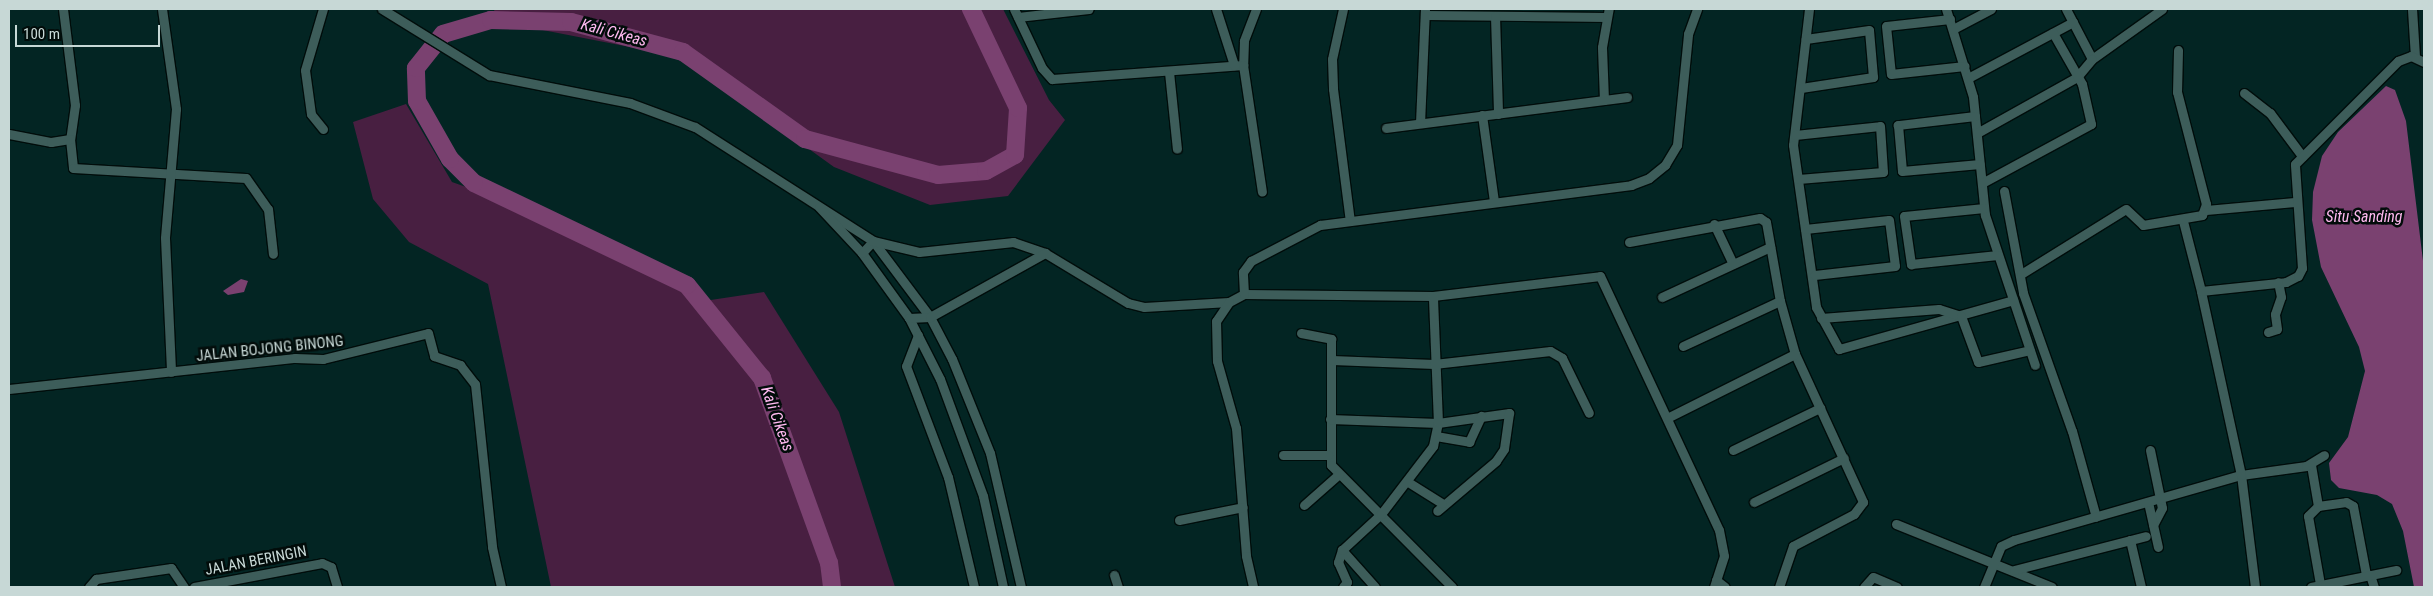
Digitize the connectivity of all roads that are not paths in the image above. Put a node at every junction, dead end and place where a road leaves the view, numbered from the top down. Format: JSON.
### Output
{"nodes":[{"id":1,"x":63,"y":9,"type":"edge"},
{"id":2,"x":162,"y":9,"type":"edge"},
{"id":3,"x":323,"y":9,"type":"edge"},
{"id":4,"x":382,"y":9,"type":"edge"},
{"id":5,"x":1089,"y":9,"type":"edge"},
{"id":6,"x":1216,"y":9,"type":"edge"},
{"id":7,"x":1256,"y":9,"type":"edge"},
{"id":8,"x":1343,"y":9,"type":"edge"},
{"id":9,"x":1697,"y":9,"type":"edge"},
{"id":10,"x":1809,"y":9,"type":"edge"},
{"id":11,"x":1946,"y":9,"type":"edge"},
{"id":12,"x":1991,"y":9,"type":"edge"},
{"id":13,"x":2066,"y":9,"type":"edge"},
{"id":14,"x":2162,"y":9,"type":"edge"},
{"id":15,"x":2412,"y":9,"type":"edge"},
{"id":16,"x":1425,"y":12,"type":"edge"},
{"id":17,"x":1016,"y":13,"type":"edge"},
{"id":18,"x":1607,"y":13,"type":"edge"},
{"id":19,"x":1495,"y":16,"type":"junction"},
{"id":20,"x":1950,"y":19,"type":"junction"},
{"id":21,"x":2073,"y":22,"type":"junction"},
{"id":22,"x":1953,"y":29,"type":"junction"},
{"id":23,"x":2053,"y":33,"type":"junction"},
{"id":24,"x":1806,"y":39,"type":"junction"},
{"id":25,"x":2178,"y":50,"type":"dead end"},
{"id":26,"x":2415,"y":57,"type":"junction"},
{"id":27,"x":2092,"y":59,"type":"junction"},
{"id":28,"x":2424,"y":62,"type":"edge"},
{"id":29,"x":1238,"y":65,"type":"junction"},
{"id":30,"x":1966,"y":66,"type":"junction"},
{"id":31,"x":1169,"y":72,"type":"junction"},
{"id":32,"x":2077,"y":77,"type":"junction"},
{"id":33,"x":1968,"y":78,"type":"junction"},
{"id":34,"x":1801,"y":88,"type":"junction"},
{"id":35,"x":2244,"y":93,"type":"dead end"},
{"id":36,"x":1627,"y":97,"type":"dead end"},
{"id":37,"x":1604,"y":100,"type":"junction"},
{"id":38,"x":1498,"y":114,"type":"junction"},
{"id":39,"x":1482,"y":116,"type":"junction"},
{"id":40,"x":1975,"y":116,"type":"junction"},
{"id":41,"x":1420,"y":124,"type":"junction"},
{"id":42,"x":1386,"y":128,"type":"dead end"},
{"id":43,"x":323,"y":129,"type":"dead end"},
{"id":44,"x":9,"y":134,"type":"edge"},
{"id":45,"x":1977,"y":134,"type":"junction"},
{"id":46,"x":1795,"y":135,"type":"junction"},
{"id":47,"x":70,"y":139,"type":"junction"},
{"id":48,"x":1177,"y":149,"type":"dead end"},
{"id":49,"x":2302,"y":156,"type":"junction"},
{"id":50,"x":1980,"y":164,"type":"junction"},
{"id":51,"x":171,"y":176,"type":"junction"},
{"id":52,"x":1798,"y":179,"type":"junction"},
{"id":53,"x":1982,"y":183,"type":"junction"},
{"id":54,"x":2004,"y":191,"type":"dead end"},
{"id":55,"x":1262,"y":192,"type":"dead end"},
{"id":56,"x":1494,"y":201,"type":"junction"},
{"id":57,"x":2296,"y":202,"type":"junction"},
{"id":58,"x":817,"y":205,"type":"junction"},
{"id":59,"x":1984,"y":208,"type":"junction"},
{"id":60,"x":2206,"y":210,"type":"junction"},
{"id":61,"x":1350,"y":221,"type":"junction"},
{"id":62,"x":2183,"y":221,"type":"junction"},
{"id":63,"x":1714,"y":224,"type":"junction"},
{"id":64,"x":1805,"y":228,"type":"junction"},
{"id":65,"x":873,"y":240,"type":"junction"},
{"id":66,"x":1629,"y":242,"type":"dead end"},
{"id":67,"x":1770,"y":248,"type":"junction"},
{"id":68,"x":862,"y":253,"type":"junction"},
{"id":69,"x":1045,"y":253,"type":"junction"},
{"id":70,"x":273,"y":254,"type":"dead end"},
{"id":71,"x":1998,"y":255,"type":"junction"},
{"id":72,"x":1733,"y":264,"type":"junction"},
{"id":73,"x":2020,"y":274,"type":"junction"},
{"id":74,"x":1815,"y":275,"type":"junction"},
{"id":75,"x":2278,"y":282,"type":"junction"},
{"id":76,"x":2201,"y":291,"type":"junction"},
{"id":77,"x":1244,"y":294,"type":"junction"},
{"id":78,"x":1433,"y":296,"type":"junction"},
{"id":79,"x":1662,"y":297,"type":"dead end"},
{"id":80,"x":2013,"y":300,"type":"junction"},
{"id":81,"x":1780,"y":301,"type":"junction"},
{"id":82,"x":1229,"y":302,"type":"junction"},
{"id":83,"x":1961,"y":316,"type":"junction"},
{"id":84,"x":930,"y":317,"type":"junction"},
{"id":85,"x":909,"y":318,"type":"junction"},
{"id":86,"x":1821,"y":318,"type":"junction"},
{"id":87,"x":2268,"y":332,"type":"dead end"},
{"id":88,"x":1301,"y":333,"type":"dead end"},
{"id":89,"x":918,"y":335,"type":"junction"},
{"id":90,"x":1683,"y":346,"type":"dead end"},
{"id":91,"x":2030,"y":350,"type":"junction"},
{"id":92,"x":1795,"y":354,"type":"junction"},
{"id":93,"x":1332,"y":360,"type":"junction"},
{"id":94,"x":1434,"y":364,"type":"junction"},
{"id":95,"x":2035,"y":365,"type":"dead end"},
{"id":96,"x":171,"y":372,"type":"junction"},
{"id":97,"x":9,"y":389,"type":"edge"},
{"id":98,"x":1820,"y":408,"type":"junction"},
{"id":99,"x":1589,"y":413,"type":"dead end"},
{"id":100,"x":1480,"y":416,"type":"junction"},
{"id":101,"x":1669,"y":417,"type":"junction"},
{"id":102,"x":1330,"y":419,"type":"junction"},
{"id":103,"x":1438,"y":423,"type":"junction"},
{"id":104,"x":1436,"y":436,"type":"junction"},
{"id":105,"x":1733,"y":450,"type":"dead end"},
{"id":106,"x":2150,"y":450,"type":"dead end"},
{"id":107,"x":1283,"y":455,"type":"dead end"},
{"id":108,"x":1328,"y":455,"type":"junction"},
{"id":109,"x":2324,"y":455,"type":"dead end"},
{"id":110,"x":1844,"y":458,"type":"junction"},
{"id":111,"x":2311,"y":465,"type":"junction"},
{"id":112,"x":1339,"y":474,"type":"junction"},
{"id":113,"x":2241,"y":475,"type":"junction"},
{"id":114,"x":1408,"y":482,"type":"junction"},
{"id":115,"x":2161,"y":498,"type":"junction"},
{"id":116,"x":1754,"y":502,"type":"dead end"},
{"id":117,"x":2148,"y":502,"type":"junction"},
{"id":118,"x":1304,"y":505,"type":"dead end"},
{"id":119,"x":2318,"y":506,"type":"junction"},
{"id":120,"x":1244,"y":507,"type":"junction"},
{"id":121,"x":1381,"y":514,"type":"junction"},
{"id":122,"x":2096,"y":518,"type":"junction"},
{"id":123,"x":1178,"y":520,"type":"dead end"},
{"id":124,"x":1896,"y":524,"type":"dead end"},
{"id":125,"x":2153,"y":525,"type":"junction"},
{"id":126,"x":2146,"y":536,"type":"dead end"},
{"id":127,"x":2130,"y":540,"type":"junction"},
{"id":128,"x":2158,"y":547,"type":"dead end"},
{"id":129,"x":1342,"y":550,"type":"junction"},
{"id":130,"x":1994,"y":562,"type":"junction"},
{"id":131,"x":2014,"y":570,"type":"junction"},
{"id":132,"x":2396,"y":570,"type":"dead end"},
{"id":133,"x":1363,"y":574,"type":"junction"},
{"id":134,"x":1114,"y":575,"type":"dead end"},
{"id":135,"x":2368,"y":575,"type":"junction"},
{"id":136,"x":1345,"y":584,"type":"edge"},
{"id":137,"x":1715,"y":584,"type":"edge"},
{"id":138,"x":2315,"y":586,"type":"edge"},
{"id":139,"x":89,"y":587,"type":"edge"},
{"id":140,"x":184,"y":587,"type":"edge"},
{"id":141,"x":194,"y":587,"type":"edge"},
{"id":142,"x":337,"y":587,"type":"edge"},
{"id":143,"x":501,"y":587,"type":"edge"},
{"id":144,"x":974,"y":587,"type":"edge"},
{"id":145,"x":1004,"y":587,"type":"edge"},
{"id":146,"x":1021,"y":587,"type":"edge"},
{"id":147,"x":1118,"y":587,"type":"edge"},
{"id":148,"x":1254,"y":587,"type":"edge"},
{"id":149,"x":1375,"y":587,"type":"edge"},
{"id":150,"x":1452,"y":587,"type":"edge"},
{"id":151,"x":1725,"y":587,"type":"edge"},
{"id":152,"x":1779,"y":587,"type":"edge"},
{"id":153,"x":1864,"y":587,"type":"edge"},
{"id":154,"x":1898,"y":587,"type":"edge"},
{"id":155,"x":1984,"y":587,"type":"edge"},
{"id":156,"x":2052,"y":587,"type":"edge"},
{"id":157,"x":2141,"y":587,"type":"edge"},
{"id":158,"x":2255,"y":587,"type":"edge"},
{"id":159,"x":2374,"y":587,"type":"edge"}],
"edges":[{"from":1,"to":47,"type":"street"},
{"from":2,"to":51,"type":"street"},
{"from":3,"to":43,"type":"street"},
{"from":4,"to":58,"type":"street"},
{"from":5,"to":17,"type":"street"},
{"from":6,"to":29,"type":"street"},
{"from":7,"to":29,"type":"street"},
{"from":8,"to":61,"type":"street"},
{"from":9,"to":56,"type":"street"},
{"from":10,"to":24,"type":"street"},
{"from":11,"to":20,"type":"street"},
{"from":12,"to":22,"type":"street"},
{"from":13,"to":21,"type":"street"},
{"from":14,"to":27,"type":"street"},
{"from":15,"to":26,"type":"street"},
{"from":16,"to":19,"type":"street"},
{"from":16,"to":41,"type":"street"},
{"from":17,"to":31,"type":"street"},
{"from":18,"to":19,"type":"street"},
{"from":18,"to":37,"type":"street"},
{"from":19,"to":38,"type":"street"},
{"from":20,"to":22,"type":"street"},
{"from":20,"to":30,"type":"street"},
{"from":21,"to":23,"type":"street"},
{"from":21,"to":27,"type":"street"},
{"from":22,"to":30,"type":"street"},
{"from":23,"to":32,"type":"street"},
{"from":23,"to":33,"type":"street"},
{"from":24,"to":34,"type":"street"},
{"from":24,"to":34,"type":"street"},
{"from":25,"to":60,"type":"street"},
{"from":26,"to":28,"type":"street"},
{"from":26,"to":49,"type":"street"},
{"from":27,"to":32,"type":"street"},
{"from":29,"to":31,"type":"street"},
{"from":29,"to":55,"type":"street"},
{"from":30,"to":33,"type":"street"},
{"from":31,"to":48,"type":"street"},
{"from":32,"to":45,"type":"street"},
{"from":32,"to":53,"type":"street"},
{"from":33,"to":40,"type":"street"},
{"from":34,"to":46,"type":"street"},
{"from":35,"to":49,"type":"street"},
{"from":36,"to":37,"type":"street"},
{"from":37,"to":38,"type":"street"},
{"from":38,"to":39,"type":"street"},
{"from":39,"to":41,"type":"street"},
{"from":39,"to":56,"type":"street"},
{"from":40,"to":45,"type":"street"},
{"from":40,"to":50,"type":"street"},
{"from":41,"to":42,"type":"street"},
{"from":44,"to":47,"type":"street"},
{"from":45,"to":50,"type":"street"},
{"from":46,"to":52,"type":"street"},
{"from":46,"to":52,"type":"street"},
{"from":47,"to":51,"type":"street"},
{"from":49,"to":57,"type":"street"},
{"from":50,"to":53,"type":"street"},
{"from":51,"to":70,"type":"street"},
{"from":51,"to":96,"type":"street"},
{"from":52,"to":64,"type":"street"},
{"from":53,"to":59,"type":"street"},
{"from":54,"to":73,"type":"street"},
{"from":56,"to":61,"type":"street"},
{"from":57,"to":60,"type":"street"},
{"from":57,"to":75,"type":"street"},
{"from":58,"to":65,"type":"street"},
{"from":58,"to":68,"type":"street"},
{"from":59,"to":71,"type":"street"},
{"from":59,"to":71,"type":"street"},
{"from":60,"to":62,"type":"street"},
{"from":61,"to":77,"type":"street"},
{"from":62,"to":73,"type":"street"},
{"from":62,"to":76,"type":"street"},
{"from":63,"to":66,"type":"street"},
{"from":63,"to":67,"type":"street"},
{"from":63,"to":72,"type":"street"},
{"from":64,"to":74,"type":"street"},
{"from":64,"to":74,"type":"street"},
{"from":65,"to":68,"type":"street"},
{"from":65,"to":69,"type":"street"},
{"from":65,"to":84,"type":"street"},
{"from":67,"to":72,"type":"street"},
{"from":67,"to":81,"type":"street"},
{"from":68,"to":85,"type":"street"},
{"from":69,"to":82,"type":"street"},
{"from":69,"to":84,"type":"street"},
{"from":71,"to":80,"type":"street"},
{"from":72,"to":79,"type":"street"},
{"from":73,"to":122,"type":"street"},
{"from":74,"to":86,"type":"street"},
{"from":75,"to":76,"type":"street"},
{"from":75,"to":87,"type":"street"},
{"from":76,"to":113,"type":"street"},
{"from":77,"to":78,"type":"street"},
{"from":77,"to":82,"type":"street"},
{"from":78,"to":94,"type":"street"},
{"from":78,"to":101,"type":"street"},
{"from":80,"to":83,"type":"street"},
{"from":80,"to":91,"type":"street"},
{"from":81,"to":90,"type":"street"},
{"from":81,"to":92,"type":"street"},
{"from":82,"to":120,"type":"street"},
{"from":83,"to":86,"type":"street"},
{"from":83,"to":86,"type":"street"},
{"from":83,"to":91,"type":"street"},
{"from":84,"to":85,"type":"street"},
{"from":84,"to":146,"type":"street"},
{"from":85,"to":89,"type":"street"},
{"from":88,"to":93,"type":"street"},
{"from":89,"to":144,"type":"street"},
{"from":89,"to":145,"type":"street"},
{"from":91,"to":95,"type":"street"},
{"from":92,"to":98,"type":"street"},
{"from":92,"to":101,"type":"street"},
{"from":93,"to":94,"type":"street"},
{"from":93,"to":102,"type":"street"},
{"from":94,"to":99,"type":"street"},
{"from":94,"to":103,"type":"street"},
{"from":96,"to":97,"type":"street","name":"JALAN BOJONG BINONG"},
{"from":96,"to":143,"type":"street","name":"JALAN BOJONG BINONG"},
{"from":98,"to":105,"type":"street"},
{"from":98,"to":110,"type":"street"},
{"from":100,"to":103,"type":"street"},
{"from":100,"to":104,"type":"street"},
{"from":100,"to":114,"type":"street"},
{"from":101,"to":137,"type":"street"},
{"from":102,"to":103,"type":"street"},
{"from":102,"to":108,"type":"street"},
{"from":103,"to":104,"type":"street"},
{"from":104,"to":114,"type":"street"},
{"from":106,"to":115,"type":"street"},
{"from":107,"to":108,"type":"street"},
{"from":108,"to":112,"type":"street"},
{"from":109,"to":111,"type":"street"},
{"from":110,"to":116,"type":"street"},
{"from":110,"to":152,"type":"street"},
{"from":111,"to":113,"type":"street"},
{"from":111,"to":119,"type":"street"},
{"from":112,"to":118,"type":"street"},
{"from":112,"to":121,"type":"street"},
{"from":113,"to":115,"type":"street"},
{"from":113,"to":158,"type":"street"},
{"from":114,"to":121,"type":"street"},
{"from":115,"to":117,"type":"street"},
{"from":115,"to":125,"type":"street"},
{"from":117,"to":122,"type":"street"},
{"from":117,"to":125,"type":"street"},
{"from":119,"to":135,"type":"street"},
{"from":119,"to":138,"type":"street"},
{"from":120,"to":123,"type":"street"},
{"from":120,"to":148,"type":"street"},
{"from":121,"to":129,"type":"street"},
{"from":121,"to":150,"type":"street"},
{"from":122,"to":130,"type":"street"},
{"from":124,"to":130,"type":"street"},
{"from":125,"to":128,"type":"street"},
{"from":126,"to":127,"type":"street"},
{"from":127,"to":131,"type":"street"},
{"from":127,"to":157,"type":"street"},
{"from":129,"to":133,"type":"street"},
{"from":129,"to":136,"type":"street"},
{"from":130,"to":131,"type":"street"},
{"from":130,"to":155,"type":"street"},
{"from":131,"to":156,"type":"street"},
{"from":132,"to":135,"type":"street"},
{"from":133,"to":136,"type":"street"},
{"from":133,"to":149,"type":"street"},
{"from":134,"to":147,"type":"street"},
{"from":135,"to":138,"type":"street"},
{"from":135,"to":159,"type":"street"},
{"from":137,"to":151,"type":"street"},
{"from":139,"to":140,"type":"street"},
{"from":141,"to":142,"type":"street","name":"JALAN BERINGIN"},
{"from":153,"to":154,"type":"street"}]}
